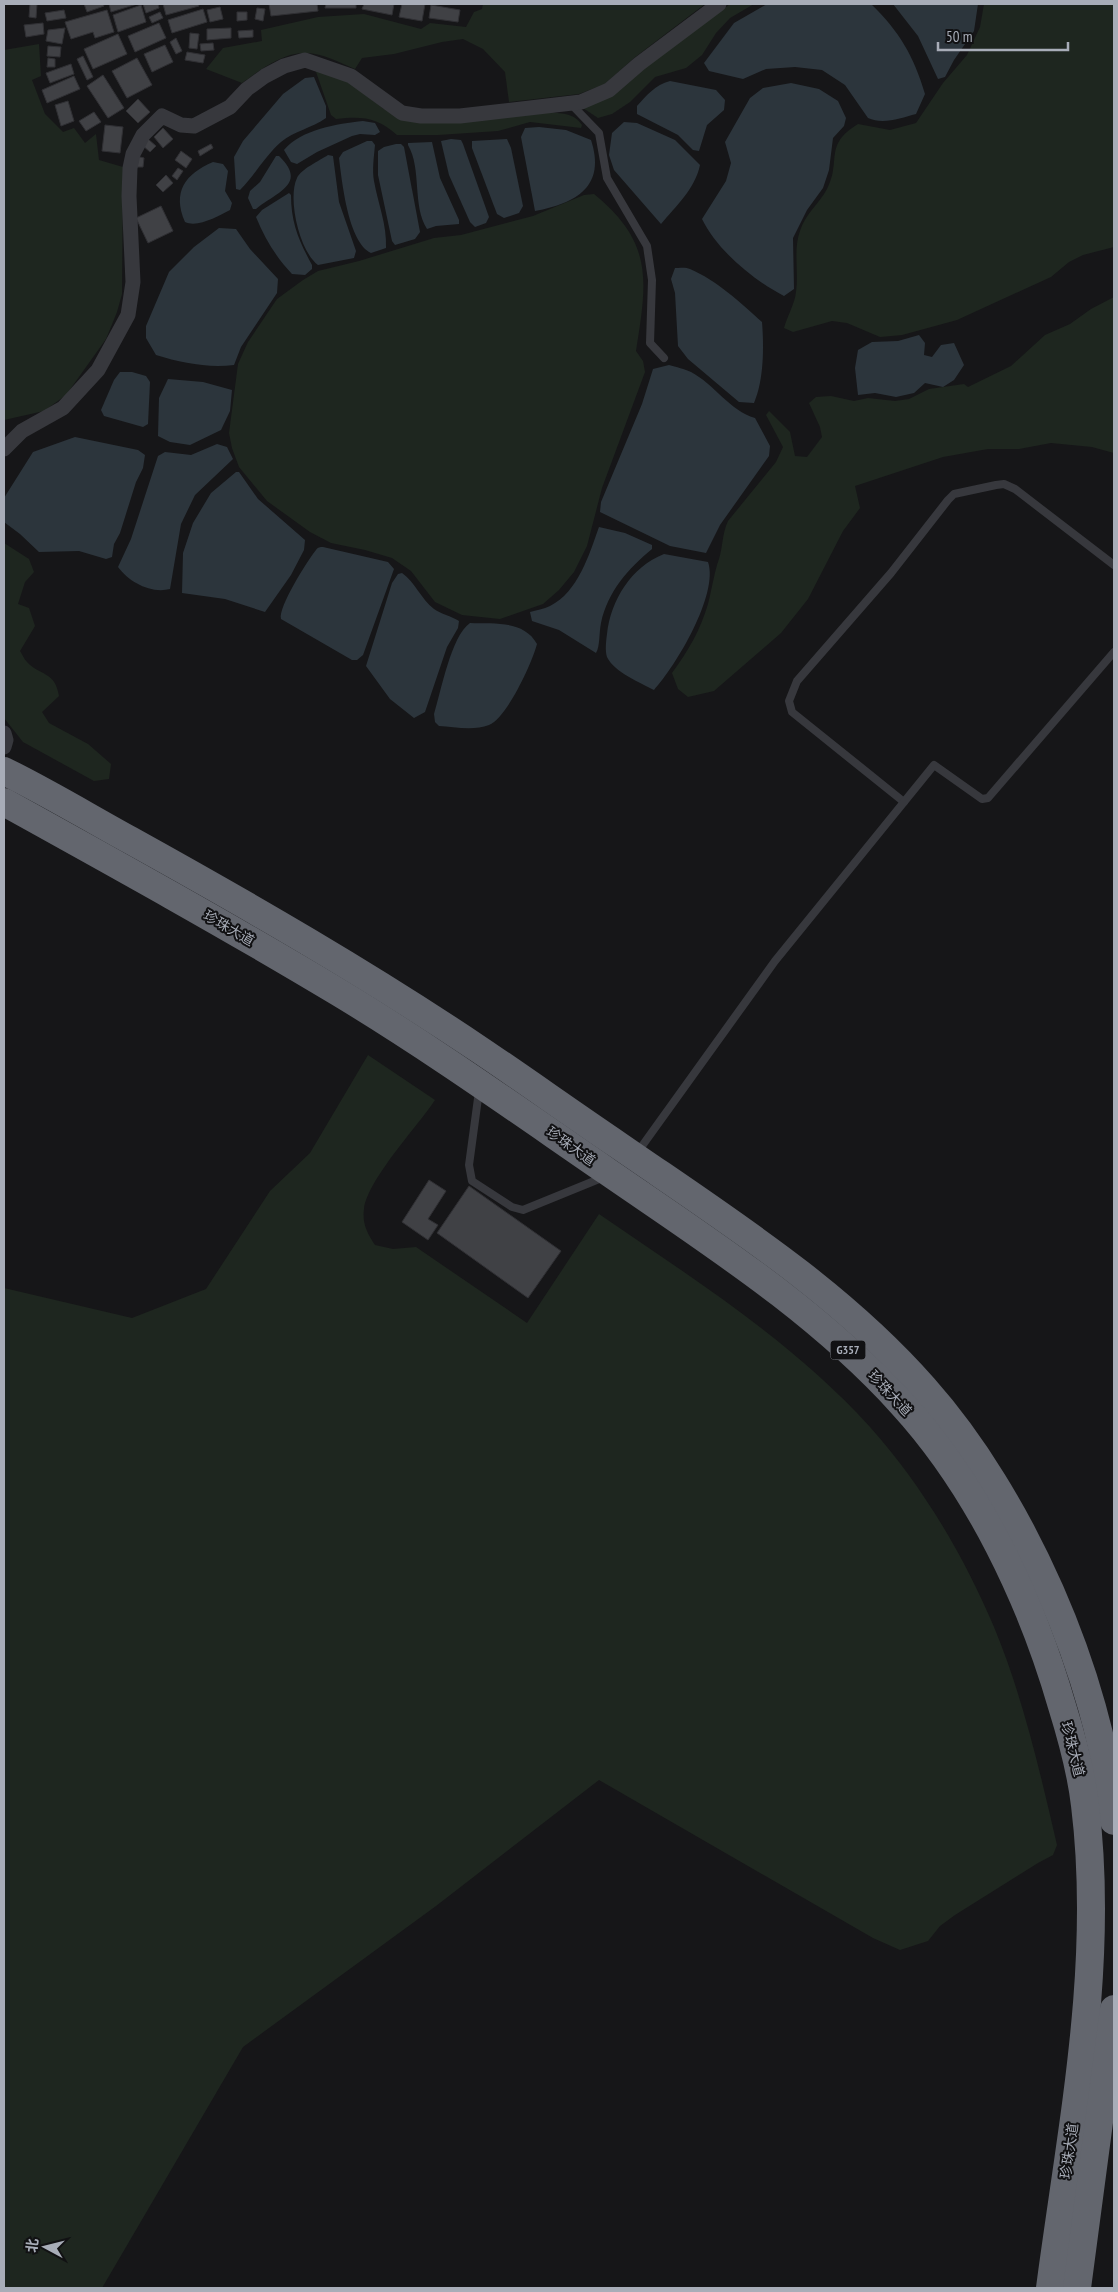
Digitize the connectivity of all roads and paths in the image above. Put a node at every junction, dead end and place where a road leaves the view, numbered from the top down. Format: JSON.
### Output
{"nodes":[{"id":1,"x":719,"y":4,"type":"edge"},
{"id":2,"x":570,"y":103,"type":"junction"},
{"id":3,"x":664,"y":358,"type":"dead end"},
{"id":4,"x":4,"y":449,"type":"edge"},
{"id":5,"x":1114,"y":565,"type":"edge"},
{"id":6,"x":1114,"y":652,"type":"edge"},
{"id":7,"x":4,"y":733,"type":"edge"},
{"id":8,"x":4,"y":747,"type":"edge"},
{"id":9,"x":4,"y":771,"type":"edge"},
{"id":10,"x":4,"y":802,"type":"edge"},
{"id":11,"x":904,"y":802,"type":"junction"},
{"id":12,"x":480,"y":1083,"type":"junction"},
{"id":13,"x":635,"y":1157,"type":"junction"},
{"id":14,"x":610,"y":1173,"type":"junction"},
{"id":15,"x":1114,"y":1821,"type":"edge"},
{"id":16,"x":1114,"y":2009,"type":"edge"},
{"id":17,"x":1101,"y":2060,"type":"edge"},
{"id":18,"x":1050,"y":2288,"type":"edge"},
{"id":19,"x":1077,"y":2288,"type":"edge"}],
"edges":[{"from":1,"to":2,"type":"street"},
{"from":2,"to":3,"type":"lane"},
{"from":2,"to":4,"type":"street"},
{"from":5,"to":11,"type":"lane"},
{"from":6,"to":11,"type":"lane"},
{"from":7,"to":8,"type":"street"},
{"from":9,"to":13,"type":"highway","name":"珍珠大道","number":"G357"},
{"from":10,"to":12,"type":"highway","name":"珍珠大道","number":"G357"},
{"from":11,"to":13,"type":"lane"},
{"from":12,"to":14,"type":"highway","name":"珍珠大道","number":"G357"},
{"from":12,"to":14,"type":"lane"},
{"from":13,"to":15,"type":"highway","name":"珍珠大道","number":"G357"},
{"from":14,"to":17,"type":"highway","name":"珍珠大道","number":"G357"},
{"from":16,"to":17,"type":"highway","name":"珍珠大道","number":"G357"},
{"from":17,"to":18,"type":"highway","name":"珍珠大道","number":"G357"},
{"from":17,"to":19,"type":"highway","name":"珍珠大道","number":"G357"}]}
